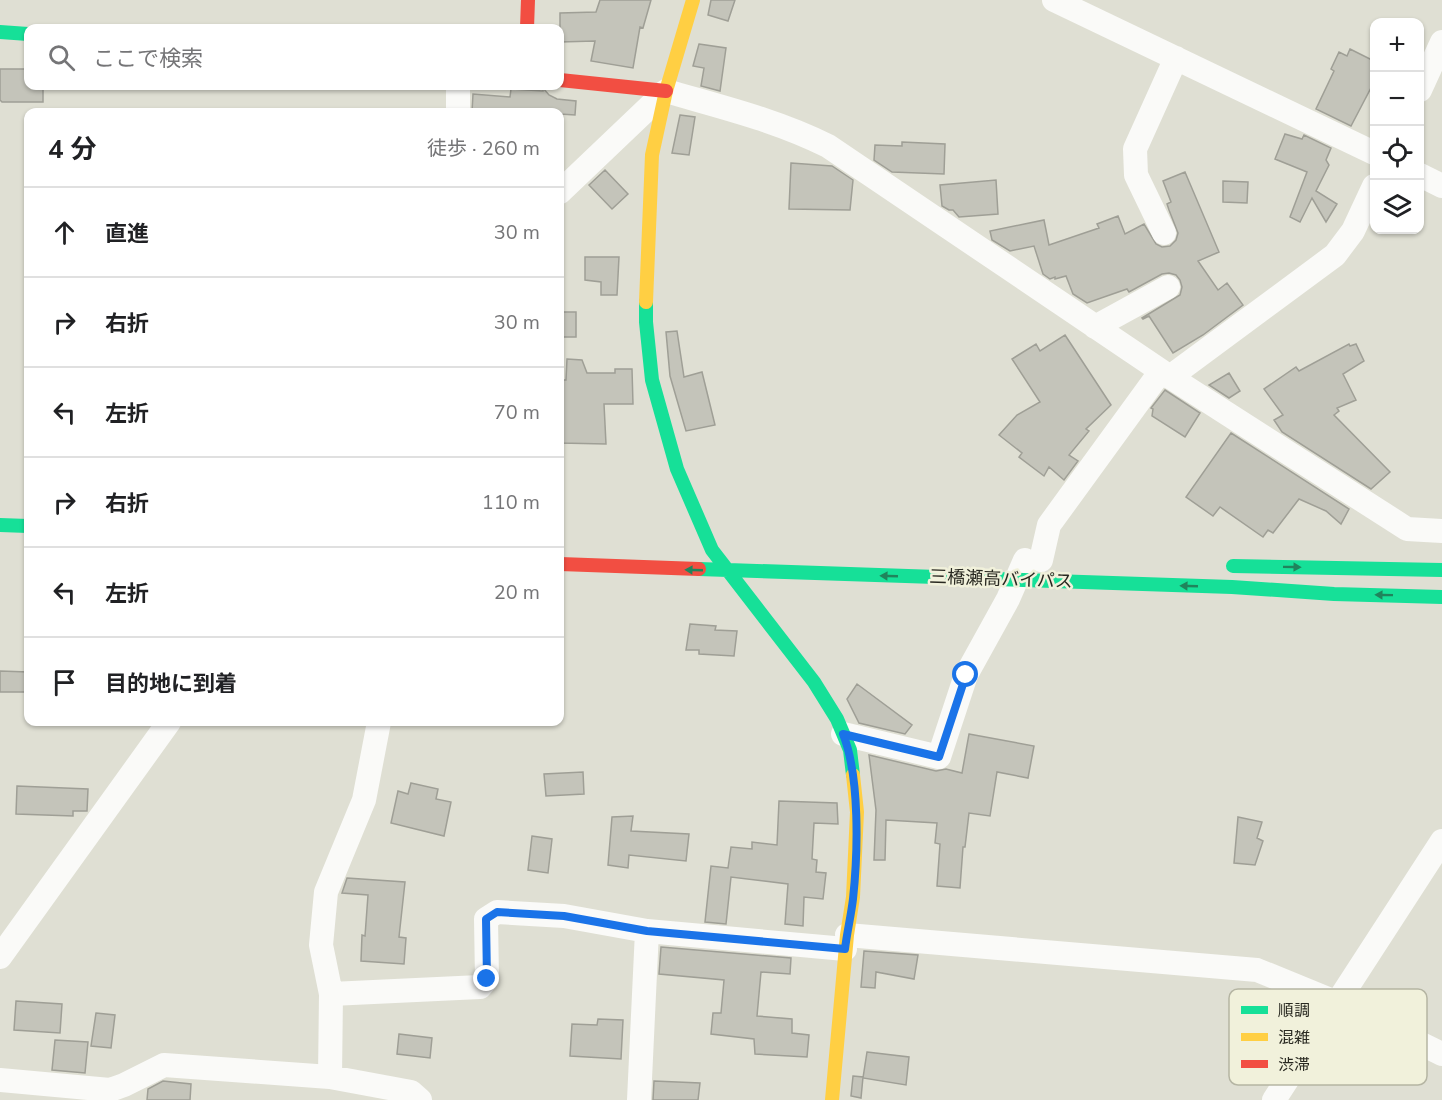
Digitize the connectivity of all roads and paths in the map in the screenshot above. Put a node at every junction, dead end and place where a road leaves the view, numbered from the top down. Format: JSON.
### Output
{"nodes":[{"id":1,"x":528,"y":0,"type":"edge"},
{"id":2,"x":693,"y":0,"type":"edge"},
{"id":3,"x":1053,"y":0,"type":"edge"},
{"id":4,"x":527,"y":24,"type":"edge"},
{"id":5,"x":0,"y":32,"type":"edge"},
{"id":6,"x":24,"y":34,"type":"edge"},
{"id":7,"x":1442,"y":42,"type":"edge"},
{"id":8,"x":1176,"y":58,"type":"junction"},
{"id":9,"x":564,"y":80,"type":"edge"},
{"id":10,"x":1424,"y":80,"type":"edge"},
{"id":11,"x":458,"y":90,"type":"edge"},
{"id":12,"x":666,"y":91,"type":"junction"},
{"id":13,"x":458,"y":108,"type":"edge"},
{"id":14,"x":1370,"y":151,"type":"edge"},
{"id":15,"x":1424,"y":177,"type":"edge"},
{"id":16,"x":1442,"y":186,"type":"edge"},
{"id":17,"x":564,"y":188,"type":"edge"},
{"id":18,"x":1370,"y":195,"type":"edge"},
{"id":19,"x":1164,"y":233,"type":"dead end"},
{"id":20,"x":1168,"y":287,"type":"dead end"},
{"id":21,"x":1095,"y":327,"type":"junction"},
{"id":22,"x":1165,"y":374,"type":"junction"},
{"id":23,"x":0,"y":525,"type":"edge"},
{"id":24,"x":24,"y":526,"type":"edge"},
{"id":25,"x":1442,"y":531,"type":"edge"},
{"id":26,"x":706,"y":550,"type":"junction"},
{"id":27,"x":735,"y":551,"type":"dead end"},
{"id":28,"x":564,"y":564,"type":"edge"},
{"id":29,"x":1029,"y":564,"type":"junction"},
{"id":30,"x":1222,"y":566,"type":"dead end"},
{"id":31,"x":1442,"y":570,"type":"edge"},
{"id":32,"x":728,"y":571,"type":"junction"},
{"id":33,"x":1442,"y":597,"type":"edge"},
{"id":34,"x":166,"y":726,"type":"edge"},
{"id":35,"x":378,"y":726,"type":"edge"},
{"id":36,"x":843,"y":734,"type":"junction"},
{"id":37,"x":1442,"y":841,"type":"edge"},
{"id":38,"x":647,"y":931,"type":"junction"},
{"id":39,"x":846,"y":942,"type":"junction"},
{"id":40,"x":0,"y":957,"type":"edge"},
{"id":41,"x":1304,"y":989,"type":"edge"},
{"id":42,"x":1347,"y":989,"type":"edge"},
{"id":43,"x":331,"y":994,"type":"junction"},
{"id":44,"x":1427,"y":1047,"type":"edge"},
{"id":45,"x":1442,"y":1054,"type":"edge"},
{"id":46,"x":330,"y":1077,"type":"junction"},
{"id":47,"x":0,"y":1080,"type":"edge"},
{"id":48,"x":1284,"y":1085,"type":"edge"},
{"id":49,"x":123,"y":1093,"type":"edge"},
{"id":50,"x":420,"y":1100,"type":"edge"},
{"id":51,"x":639,"y":1100,"type":"edge"},
{"id":52,"x":832,"y":1100,"type":"edge"},
{"id":53,"x":1274,"y":1100,"type":"edge"}],
"edges":[{"from":1,"to":4,"type":"main road"},
{"from":2,"to":12,"type":"main road"},
{"from":3,"to":8,"type":"street"},
{"from":5,"to":6,"type":"main road"},
{"from":7,"to":10,"type":"street"},
{"from":8,"to":14,"type":"street"},
{"from":8,"to":19,"type":"street"},
{"from":9,"to":12,"type":"main road"},
{"from":11,"to":13,"type":"street"},
{"from":12,"to":17,"type":"street"},
{"from":12,"to":21,"type":"street"},
{"from":12,"to":26,"type":"main road"},
{"from":15,"to":16,"type":"street"},
{"from":18,"to":22,"type":"street"},
{"from":20,"to":21,"type":"street"},
{"from":21,"to":22,"type":"street"},
{"from":22,"to":25,"type":"street"},
{"from":22,"to":29,"type":"street"},
{"from":23,"to":24,"type":"main road"},
{"from":26,"to":27,"type":"main road"},
{"from":26,"to":32,"type":"main road"},
{"from":32,"to":28,"type":"main road","name":"三橋瀬高バイパス","one_way":true},
{"from":29,"to":32,"type":"main road","name":"三橋瀬高バイパス","one_way":true},
{"from":33,"to":29,"type":"main road","name":"三橋瀬高バイパス","one_way":true},
{"from":29,"to":36,"type":"street"},
{"from":30,"to":31,"type":"main road","one_way":true},
{"from":32,"to":36,"type":"main road"},
{"from":34,"to":40,"type":"street"},
{"from":35,"to":43,"type":"street"},
{"from":36,"to":39,"type":"main road"},
{"from":37,"to":42,"type":"street"},
{"from":38,"to":39,"type":"street"},
{"from":38,"to":43,"type":"street"},
{"from":38,"to":51,"type":"street"},
{"from":39,"to":41,"type":"street"},
{"from":39,"to":52,"type":"main road"},
{"from":43,"to":46,"type":"street"},
{"from":44,"to":45,"type":"street"},
{"from":46,"to":49,"type":"street"},
{"from":46,"to":50,"type":"street"},
{"from":47,"to":49,"type":"street"},
{"from":48,"to":53,"type":"street"}]}
